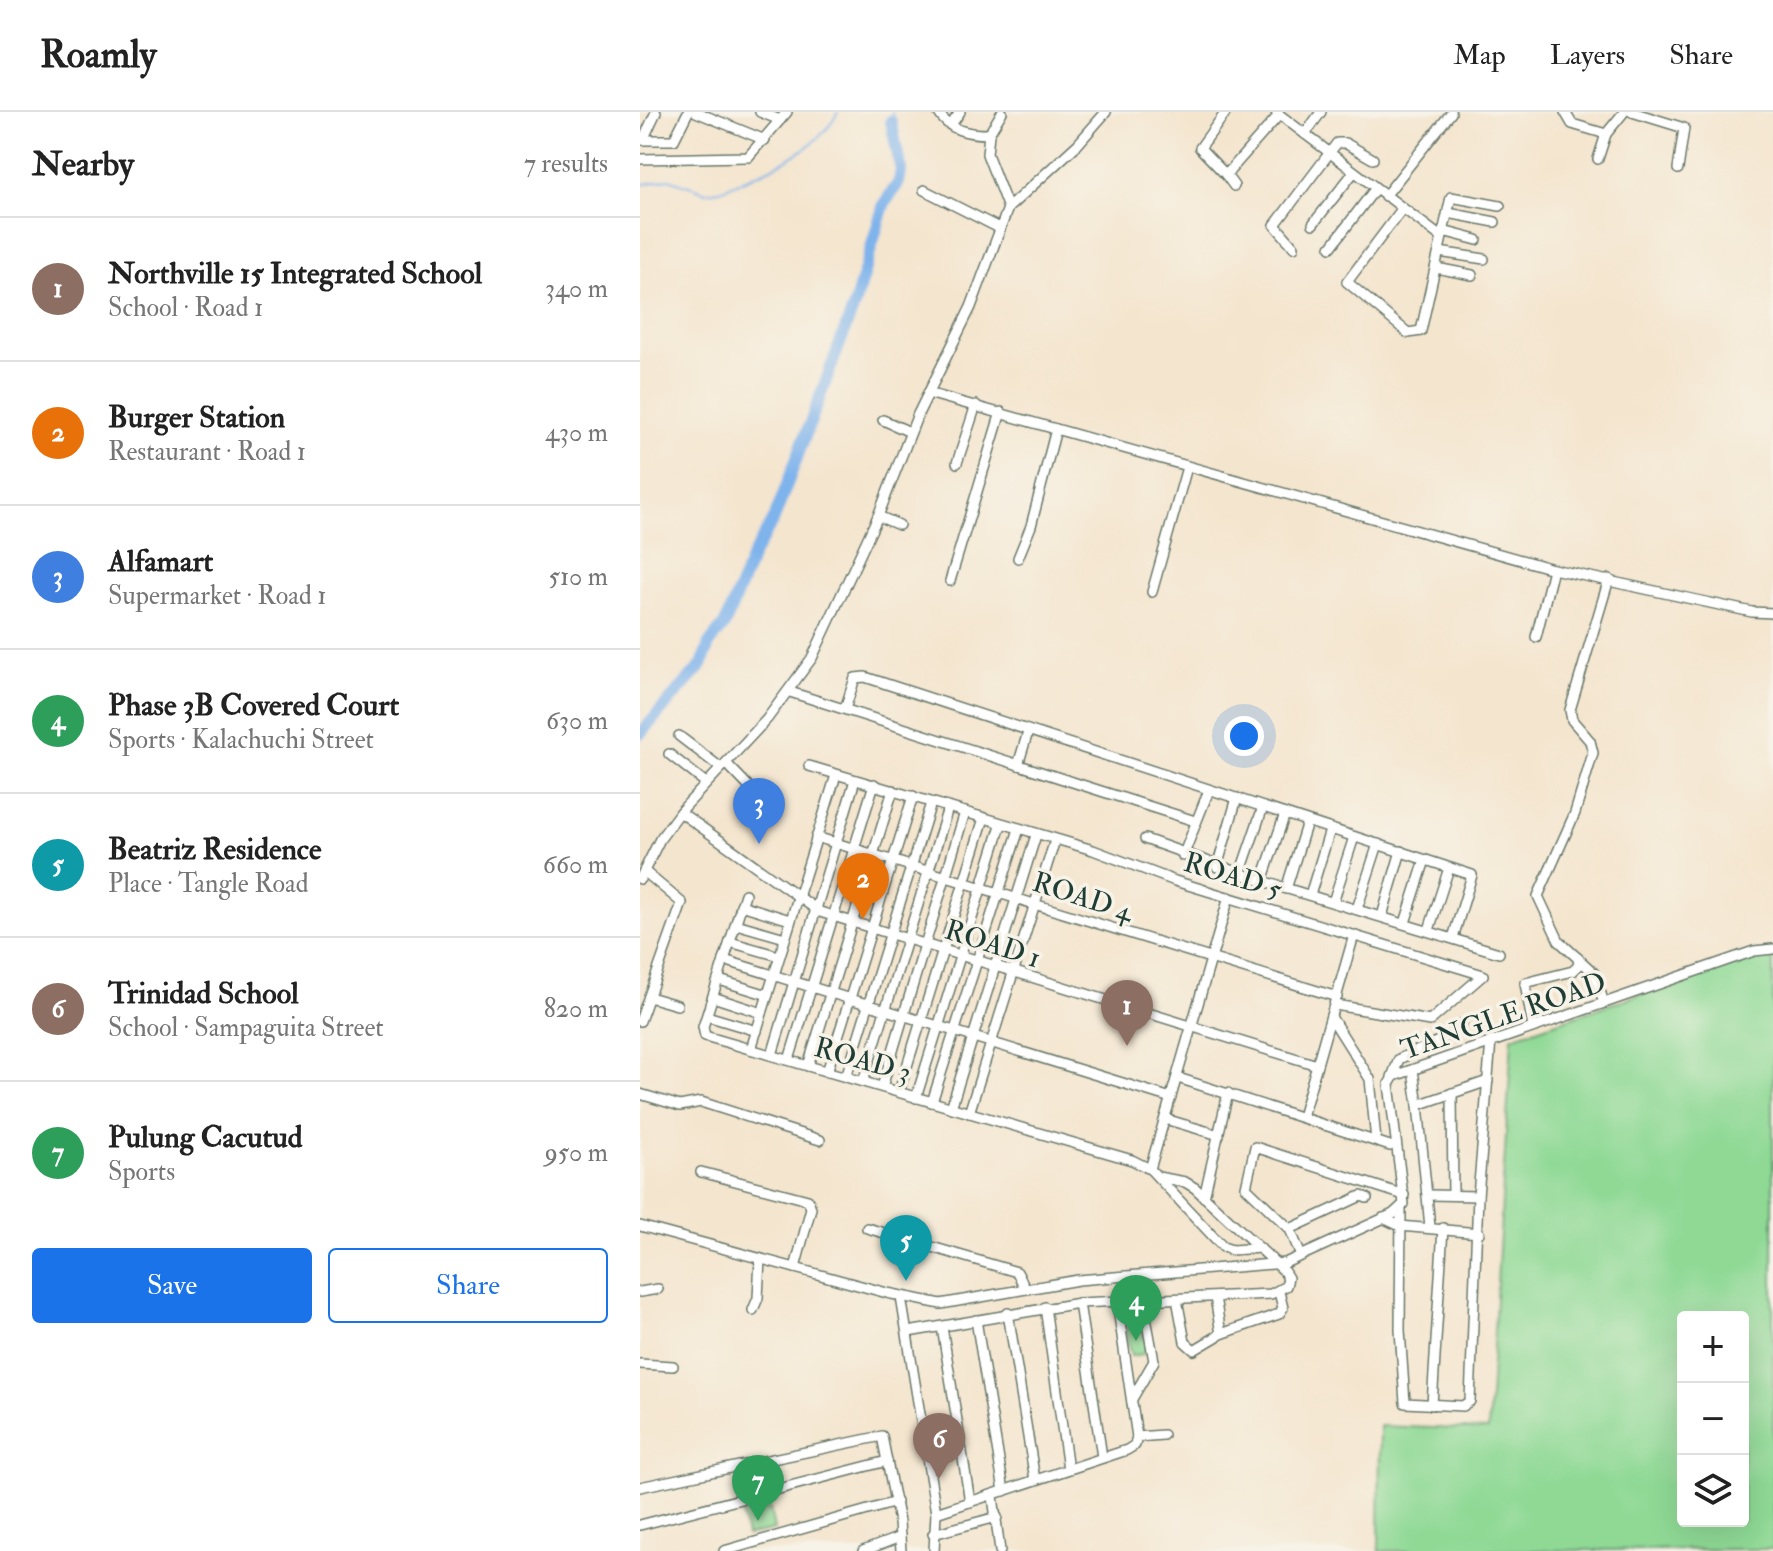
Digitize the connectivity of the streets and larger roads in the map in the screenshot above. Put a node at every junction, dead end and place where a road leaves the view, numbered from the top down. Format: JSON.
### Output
{"nodes":[{"id":1,"x":656,"y":112,"type":"edge"},
{"id":2,"x":688,"y":112,"type":"edge"},
{"id":3,"x":696,"y":112,"type":"edge"},
{"id":4,"x":760,"y":112,"type":"edge"},
{"id":5,"x":938,"y":112,"type":"edge"},
{"id":6,"x":960,"y":112,"type":"edge"},
{"id":7,"x":1002,"y":112,"type":"edge"},
{"id":8,"x":1106,"y":112,"type":"edge"},
{"id":9,"x":1226,"y":112,"type":"edge"},
{"id":10,"x":1321,"y":112,"type":"edge"},
{"id":11,"x":1565,"y":112,"type":"edge"},
{"id":12,"x":1624,"y":112,"type":"edge"},
{"id":13,"x":1632,"y":112,"type":"edge"},
{"id":14,"x":1277,"y":113,"type":"edge"},
{"id":15,"x":1451,"y":113,"type":"edge"},
{"id":16,"x":784,"y":116,"type":"edge"},
{"id":17,"x":951,"y":125,"type":"junction"},
{"id":18,"x":989,"y":134,"type":"junction"},
{"id":19,"x":1305,"y":134,"type":"junction"},
{"id":20,"x":1606,"y":134,"type":"junction"},
{"id":21,"x":641,"y":140,"type":"edge"},
{"id":22,"x":765,"y":140,"type":"junction"},
{"id":23,"x":1329,"y":153,"type":"junction"},
{"id":24,"x":640,"y":159,"type":"edge"},
{"id":25,"x":1373,"y":159,"type":"dead end"},
{"id":26,"x":1598,"y":159,"type":"dead end"},
{"id":27,"x":1678,"y":169,"type":"dead end"},
{"id":28,"x":1354,"y":172,"type":"junction"},
{"id":29,"x":1226,"y":175,"type":"junction"},
{"id":30,"x":1234,"y":186,"type":"dead end"},
{"id":31,"x":1375,"y":189,"type":"junction"},
{"id":32,"x":924,"y":190,"type":"dead end"},
{"id":33,"x":1385,"y":196,"type":"junction"},
{"id":34,"x":1500,"y":206,"type":"dead end"},
{"id":35,"x":1008,"y":208,"type":"junction"},
{"id":36,"x":1402,"y":209,"type":"junction"},
{"id":37,"x":1448,"y":213,"type":"junction"},
{"id":38,"x":1495,"y":222,"type":"dead end"},
{"id":39,"x":1313,"y":224,"type":"dead end"},
{"id":40,"x":999,"y":228,"type":"junction"},
{"id":41,"x":1442,"y":234,"type":"junction"},
{"id":42,"x":1477,"y":240,"type":"dead end"},
{"id":43,"x":1294,"y":247,"type":"dead end"},
{"id":44,"x":1331,"y":247,"type":"dead end"},
{"id":45,"x":1439,"y":252,"type":"junction"},
{"id":46,"x":1484,"y":259,"type":"dead end"},
{"id":47,"x":1436,"y":268,"type":"junction"},
{"id":48,"x":1472,"y":275,"type":"dead end"},
{"id":49,"x":928,"y":393,"type":"junction"},
{"id":50,"x":976,"y":405,"type":"junction"},
{"id":51,"x":1001,"y":412,"type":"junction"},
{"id":52,"x":883,"y":420,"type":"dead end"},
{"id":53,"x":1056,"y":429,"type":"junction"},
{"id":54,"x":910,"y":432,"type":"junction"},
{"id":55,"x":957,"y":463,"type":"dead end"},
{"id":56,"x":1187,"y":467,"type":"junction"},
{"id":57,"x":878,"y":516,"type":"junction"},
{"id":58,"x":899,"y":525,"type":"dead end"},
{"id":59,"x":1018,"y":558,"type":"dead end"},
{"id":60,"x":1553,"y":569,"type":"junction"},
{"id":61,"x":1609,"y":579,"type":"junction"},
{"id":62,"x":950,"y":581,"type":"dead end"},
{"id":63,"x":1152,"y":592,"type":"dead end"},
{"id":64,"x":1773,"y":613,"type":"edge"},
{"id":65,"x":1536,"y":637,"type":"dead end"},
{"id":66,"x":790,"y":692,"type":"junction"},
{"id":67,"x":845,"y":709,"type":"junction"},
{"id":68,"x":1028,"y":732,"type":"junction"},
{"id":69,"x":679,"y":736,"type":"dead end"},
{"id":70,"x":669,"y":754,"type":"dead end"},
{"id":71,"x":1018,"y":765,"type":"junction"},
{"id":72,"x":723,"y":766,"type":"junction"},
{"id":73,"x":809,"y":766,"type":"dead end"},
{"id":74,"x":836,"y":775,"type":"junction"},
{"id":75,"x":855,"y":780,"type":"junction"},
{"id":76,"x":706,"y":783,"type":"junction"},
{"id":77,"x":874,"y":784,"type":"junction"},
{"id":78,"x":893,"y":790,"type":"junction"},
{"id":79,"x":1209,"y":790,"type":"junction"},
{"id":80,"x":753,"y":791,"type":"dead end"},
{"id":81,"x":913,"y":796,"type":"junction"},
{"id":82,"x":1237,"y":798,"type":"junction"},
{"id":83,"x":931,"y":803,"type":"junction"},
{"id":84,"x":1263,"y":807,"type":"junction"},
{"id":85,"x":948,"y":808,"type":"junction"},
{"id":86,"x":680,"y":812,"type":"junction"},
{"id":87,"x":965,"y":812,"type":"junction"},
{"id":88,"x":1285,"y":814,"type":"junction"},
{"id":89,"x":984,"y":818,"type":"junction"},
{"id":90,"x":1195,"y":821,"type":"junction"},
{"id":91,"x":1307,"y":822,"type":"junction"},
{"id":92,"x":1001,"y":825,"type":"junction"},
{"id":93,"x":1019,"y":829,"type":"junction"},
{"id":94,"x":1330,"y":830,"type":"junction"},
{"id":95,"x":1036,"y":835,"type":"junction"},
{"id":96,"x":816,"y":837,"type":"junction"},
{"id":97,"x":1354,"y":837,"type":"junction"},
{"id":98,"x":1145,"y":839,"type":"dead end"},
{"id":99,"x":1055,"y":840,"type":"junction"},
{"id":100,"x":836,"y":843,"type":"junction"},
{"id":101,"x":1378,"y":844,"type":"junction"},
{"id":102,"x":853,"y":849,"type":"junction"},
{"id":103,"x":1401,"y":851,"type":"junction"},
{"id":104,"x":874,"y":856,"type":"junction"},
{"id":105,"x":1183,"y":856,"type":"junction"},
{"id":106,"x":893,"y":860,"type":"junction"},
{"id":107,"x":1425,"y":860,"type":"junction"},
{"id":108,"x":910,"y":866,"type":"junction"},
{"id":109,"x":1217,"y":867,"type":"junction"},
{"id":110,"x":1449,"y":868,"type":"junction"},
{"id":111,"x":928,"y":871,"type":"junction"},
{"id":112,"x":1240,"y":874,"type":"junction"},
{"id":113,"x":642,"y":875,"type":"edge"},
{"id":114,"x":946,"y":876,"type":"junction"},
{"id":115,"x":1262,"y":881,"type":"junction"},
{"id":116,"x":963,"y":882,"type":"junction"},
{"id":117,"x":982,"y":887,"type":"junction"},
{"id":118,"x":1286,"y":889,"type":"junction"},
{"id":119,"x":1000,"y":893,"type":"junction"},
{"id":120,"x":745,"y":894,"type":"dead end"},
{"id":121,"x":1310,"y":895,"type":"junction"},
{"id":122,"x":798,"y":897,"type":"junction"},
{"id":123,"x":1017,"y":897,"type":"junction"},
{"id":124,"x":1229,"y":897,"type":"junction"},
{"id":125,"x":1333,"y":902,"type":"junction"},
{"id":126,"x":741,"y":905,"type":"junction"},
{"id":127,"x":1037,"y":905,"type":"junction"},
{"id":128,"x":816,"y":908,"type":"junction"},
{"id":129,"x":1357,"y":909,"type":"junction"},
{"id":130,"x":833,"y":916,"type":"junction"},
{"id":131,"x":1382,"y":916,"type":"junction"},
{"id":132,"x":790,"y":920,"type":"junction"},
{"id":133,"x":852,"y":922,"type":"junction"},
{"id":134,"x":1405,"y":923,"type":"junction"},
{"id":135,"x":736,"y":924,"type":"junction"},
{"id":136,"x":873,"y":929,"type":"junction"},
{"id":137,"x":1429,"y":930,"type":"junction"},
{"id":138,"x":889,"y":934,"type":"junction"},
{"id":139,"x":1354,"y":935,"type":"junction"},
{"id":140,"x":785,"y":938,"type":"junction"},
{"id":141,"x":1453,"y":938,"type":"junction"},
{"id":142,"x":909,"y":939,"type":"junction"},
{"id":143,"x":730,"y":942,"type":"junction"},
{"id":144,"x":925,"y":944,"type":"junction"},
{"id":145,"x":1773,"y":949,"type":"edge"},
{"id":146,"x":943,"y":950,"type":"junction"},
{"id":147,"x":1499,"y":953,"type":"dead end"},
{"id":148,"x":779,"y":956,"type":"junction"},
{"id":149,"x":961,"y":956,"type":"junction"},
{"id":150,"x":1210,"y":958,"type":"junction"},
{"id":151,"x":1578,"y":958,"type":"junction"},
{"id":152,"x":724,"y":960,"type":"junction"},
{"id":153,"x":979,"y":961,"type":"junction"},
{"id":154,"x":995,"y":966,"type":"junction"},
{"id":155,"x":1014,"y":972,"type":"junction"},
{"id":156,"x":774,"y":976,"type":"junction"},
{"id":157,"x":719,"y":980,"type":"junction"},
{"id":158,"x":794,"y":982,"type":"junction"},
{"id":159,"x":812,"y":989,"type":"junction"},
{"id":160,"x":768,"y":995,"type":"junction"},
{"id":161,"x":831,"y":995,"type":"junction"},
{"id":162,"x":649,"y":997,"type":"junction"},
{"id":163,"x":713,"y":997,"type":"junction"},
{"id":164,"x":850,"y":1001,"type":"junction"},
{"id":165,"x":1336,"y":1001,"type":"junction"},
{"id":166,"x":1604,"y":1003,"type":"junction"},
{"id":167,"x":677,"y":1005,"type":"dead end"},
{"id":168,"x":868,"y":1006,"type":"junction"},
{"id":169,"x":885,"y":1011,"type":"junction"},
{"id":170,"x":762,"y":1013,"type":"junction"},
{"id":171,"x":707,"y":1016,"type":"junction"},
{"id":172,"x":903,"y":1017,"type":"junction"},
{"id":173,"x":1331,"y":1017,"type":"junction"},
{"id":174,"x":640,"y":1021,"type":"edge"},
{"id":175,"x":921,"y":1023,"type":"junction"},
{"id":176,"x":1462,"y":1024,"type":"dead end"},
{"id":177,"x":1190,"y":1027,"type":"junction"},
{"id":178,"x":1533,"y":1027,"type":"junction"},
{"id":179,"x":938,"y":1028,"type":"junction"},
{"id":180,"x":757,"y":1031,"type":"junction"},
{"id":181,"x":954,"y":1033,"type":"junction"},
{"id":182,"x":973,"y":1039,"type":"junction"},
{"id":183,"x":1491,"y":1041,"type":"junction"},
{"id":184,"x":991,"y":1045,"type":"junction"},
{"id":185,"x":751,"y":1049,"type":"junction"},
{"id":186,"x":1410,"y":1054,"type":"junction"},
{"id":187,"x":772,"y":1055,"type":"junction"},
{"id":188,"x":789,"y":1060,"type":"junction"},
{"id":189,"x":1317,"y":1065,"type":"junction"},
{"id":190,"x":808,"y":1066,"type":"junction"},
{"id":191,"x":1416,"y":1068,"type":"junction"},
{"id":192,"x":827,"y":1072,"type":"junction"},
{"id":193,"x":846,"y":1077,"type":"junction"},
{"id":194,"x":1392,"y":1077,"type":"junction"},
{"id":195,"x":1178,"y":1078,"type":"junction"},
{"id":196,"x":1488,"y":1081,"type":"junction"},
{"id":197,"x":863,"y":1082,"type":"junction"},
{"id":198,"x":882,"y":1087,"type":"junction"},
{"id":199,"x":899,"y":1092,"type":"junction"},
{"id":200,"x":1228,"y":1093,"type":"junction"},
{"id":201,"x":1452,"y":1093,"type":"junction"},
{"id":202,"x":640,"y":1094,"type":"edge"},
{"id":203,"x":916,"y":1098,"type":"junction"},
{"id":204,"x":1171,"y":1098,"type":"junction"},
{"id":205,"x":932,"y":1102,"type":"junction"},
{"id":206,"x":1418,"y":1105,"type":"junction"},
{"id":207,"x":951,"y":1108,"type":"junction"},
{"id":208,"x":969,"y":1113,"type":"junction"},
{"id":209,"x":1302,"y":1117,"type":"junction"},
{"id":210,"x":1165,"y":1119,"type":"junction"},
{"id":211,"x":1219,"y":1135,"type":"junction"},
{"id":212,"x":820,"y":1140,"type":"dead end"},
{"id":213,"x":1376,"y":1141,"type":"junction"},
{"id":214,"x":1390,"y":1146,"type":"dead end"},
{"id":215,"x":701,"y":1172,"type":"dead end"},
{"id":216,"x":1154,"y":1173,"type":"junction"},
{"id":217,"x":1404,"y":1195,"type":"junction"},
{"id":218,"x":1429,"y":1195,"type":"junction"},
{"id":219,"x":1453,"y":1195,"type":"junction"},
{"id":220,"x":1478,"y":1196,"type":"junction"},
{"id":221,"x":1204,"y":1197,"type":"junction"},
{"id":222,"x":1367,"y":1198,"type":"dead end"},
{"id":223,"x":1401,"y":1207,"type":"junction"},
{"id":224,"x":1383,"y":1218,"type":"junction"},
{"id":225,"x":640,"y":1226,"type":"edge"},
{"id":226,"x":1400,"y":1226,"type":"junction"},
{"id":227,"x":1430,"y":1227,"type":"junction"},
{"id":228,"x":867,"y":1228,"type":"dead end"},
{"id":229,"x":1443,"y":1228,"type":"junction"},
{"id":230,"x":1290,"y":1229,"type":"junction"},
{"id":231,"x":1479,"y":1233,"type":"junction"},
{"id":232,"x":1260,"y":1248,"type":"junction"},
{"id":233,"x":1301,"y":1256,"type":"junction"},
{"id":234,"x":760,"y":1259,"type":"junction"},
{"id":235,"x":1276,"y":1263,"type":"junction"},
{"id":236,"x":795,"y":1268,"type":"junction"},
{"id":237,"x":1025,"y":1288,"type":"junction"},
{"id":238,"x":658,"y":1289,"type":"dead end"},
{"id":239,"x":640,"y":1292,"type":"edge"},
{"id":240,"x":1279,"y":1292,"type":"junction"},
{"id":241,"x":901,"y":1297,"type":"junction"},
{"id":242,"x":1215,"y":1297,"type":"junction"},
{"id":243,"x":1177,"y":1299,"type":"junction"},
{"id":244,"x":1143,"y":1301,"type":"junction"},
{"id":245,"x":1117,"y":1302,"type":"junction"},
{"id":246,"x":1079,"y":1303,"type":"junction"},
{"id":247,"x":1045,"y":1307,"type":"junction"},
{"id":248,"x":753,"y":1310,"type":"dead end"},
{"id":249,"x":1008,"y":1313,"type":"junction"},
{"id":250,"x":976,"y":1320,"type":"junction"},
{"id":251,"x":942,"y":1327,"type":"junction"},
{"id":252,"x":908,"y":1332,"type":"junction"},
{"id":253,"x":1221,"y":1334,"type":"junction"},
{"id":254,"x":640,"y":1364,"type":"edge"},
{"id":255,"x":673,"y":1366,"type":"dead end"},
{"id":256,"x":1132,"y":1399,"type":"junction"},
{"id":257,"x":1432,"y":1405,"type":"junction"},
{"id":258,"x":1163,"y":1435,"type":"dead end"},
{"id":259,"x":1137,"y":1437,"type":"junction"},
{"id":260,"x":1102,"y":1457,"type":"junction"},
{"id":261,"x":887,"y":1461,"type":"junction"},
{"id":262,"x":1068,"y":1469,"type":"junction"},
{"id":263,"x":1035,"y":1480,"type":"junction"},
{"id":264,"x":640,"y":1487,"type":"edge"},
{"id":265,"x":1004,"y":1491,"type":"junction"},
{"id":266,"x":993,"y":1496,"type":"junction"},
{"id":267,"x":896,"y":1502,"type":"junction"},
{"id":268,"x":970,"y":1502,"type":"junction"},
{"id":269,"x":936,"y":1513,"type":"junction"},
{"id":270,"x":997,"y":1517,"type":"junction"},
{"id":271,"x":640,"y":1525,"type":"edge"},
{"id":272,"x":933,"y":1534,"type":"junction"},
{"id":273,"x":900,"y":1537,"type":"junction"},
{"id":274,"x":724,"y":1551,"type":"edge"},
{"id":275,"x":863,"y":1551,"type":"edge"},
{"id":276,"x":901,"y":1551,"type":"edge"},
{"id":277,"x":934,"y":1551,"type":"edge"},
{"id":278,"x":1000,"y":1551,"type":"edge"}],
"edges":[{"from":1,"to":21,"type":"street"},
{"from":2,"to":21,"type":"street"},
{"from":3,"to":22,"type":"street"},
{"from":4,"to":16,"type":"street"},
{"from":5,"to":17,"type":"street"},
{"from":6,"to":17,"type":"street"},
{"from":7,"to":18,"type":"street"},
{"from":8,"to":35,"type":"street"},
{"from":9,"to":29,"type":"street"},
{"from":10,"to":19,"type":"street"},
{"from":11,"to":20,"type":"street"},
{"from":12,"to":20,"type":"street"},
{"from":13,"to":27,"type":"street"},
{"from":14,"to":19,"type":"street"},
{"from":14,"to":29,"type":"street"},
{"from":15,"to":33,"type":"street"},
{"from":16,"to":22,"type":"street"},
{"from":17,"to":18,"type":"street"},
{"from":18,"to":35,"type":"street"},
{"from":19,"to":23,"type":"street"},
{"from":20,"to":26,"type":"street"},
{"from":22,"to":24,"type":"street"},
{"from":23,"to":25,"type":"street"},
{"from":23,"to":28,"type":"street"},
{"from":23,"to":43,"type":"street"},
{"from":28,"to":31,"type":"street"},
{"from":28,"to":39,"type":"street"},
{"from":29,"to":30,"type":"street"},
{"from":31,"to":33,"type":"street"},
{"from":31,"to":44,"type":"street"},
{"from":32,"to":40,"type":"street"},
{"from":33,"to":36,"type":"street"},
{"from":34,"to":37,"type":"street"},
{"from":35,"to":40,"type":"street"},
{"from":36,"to":41,"type":"street"},
{"from":36,"to":47,"type":"street"},
{"from":37,"to":38,"type":"street"},
{"from":37,"to":41,"type":"street"},
{"from":40,"to":49,"type":"street"},
{"from":41,"to":42,"type":"street"},
{"from":41,"to":45,"type":"street"},
{"from":45,"to":46,"type":"street"},
{"from":45,"to":47,"type":"street"},
{"from":47,"to":48,"type":"street"},
{"from":49,"to":50,"type":"street"},
{"from":49,"to":54,"type":"street"},
{"from":50,"to":51,"type":"street"},
{"from":50,"to":55,"type":"street"},
{"from":51,"to":53,"type":"street"},
{"from":51,"to":62,"type":"street"},
{"from":52,"to":54,"type":"street"},
{"from":53,"to":56,"type":"street"},
{"from":53,"to":59,"type":"street"},
{"from":54,"to":57,"type":"street"},
{"from":56,"to":60,"type":"street"},
{"from":56,"to":63,"type":"street"},
{"from":57,"to":58,"type":"street"},
{"from":57,"to":66,"type":"street"},
{"from":60,"to":61,"type":"street"},
{"from":60,"to":65,"type":"street"},
{"from":61,"to":64,"type":"street"},
{"from":61,"to":151,"type":"street"},
{"from":66,"to":67,"type":"street"},
{"from":66,"to":72,"type":"street"},
{"from":67,"to":68,"type":"street"},
{"from":67,"to":71,"type":"street"},
{"from":68,"to":71,"type":"street"},
{"from":68,"to":79,"type":"street"},
{"from":69,"to":72,"type":"street"},
{"from":70,"to":76,"type":"street"},
{"from":71,"to":90,"type":"street"},
{"from":72,"to":76,"type":"street"},
{"from":72,"to":80,"type":"street"},
{"from":73,"to":74,"type":"street","name":"ROAD 5"},
{"from":74,"to":75,"type":"street","name":"ROAD 5"},
{"from":74,"to":96,"type":"street"},
{"from":75,"to":77,"type":"street","name":"ROAD 5"},
{"from":75,"to":100,"type":"street"},
{"from":76,"to":86,"type":"street"},
{"from":77,"to":78,"type":"street","name":"ROAD 5"},
{"from":77,"to":102,"type":"street"},
{"from":78,"to":81,"type":"street","name":"ROAD 5"},
{"from":78,"to":104,"type":"street"},
{"from":79,"to":82,"type":"street"},
{"from":79,"to":90,"type":"street"},
{"from":81,"to":83,"type":"street","name":"ROAD 5"},
{"from":81,"to":106,"type":"street"},
{"from":82,"to":84,"type":"street"},
{"from":82,"to":109,"type":"street"},
{"from":83,"to":85,"type":"street","name":"ROAD 5"},
{"from":83,"to":108,"type":"street"},
{"from":84,"to":88,"type":"street"},
{"from":84,"to":112,"type":"street"},
{"from":85,"to":87,"type":"street","name":"ROAD 5"},
{"from":85,"to":111,"type":"street"},
{"from":86,"to":113,"type":"street"},
{"from":86,"to":122,"type":"street","name":"ROAD 1"},
{"from":87,"to":89,"type":"street","name":"ROAD 5"},
{"from":87,"to":114,"type":"street"},
{"from":88,"to":91,"type":"street"},
{"from":88,"to":115,"type":"street"},
{"from":89,"to":92,"type":"street","name":"ROAD 5"},
{"from":89,"to":116,"type":"street"},
{"from":90,"to":105,"type":"street"},
{"from":91,"to":94,"type":"street"},
{"from":91,"to":118,"type":"street"},
{"from":92,"to":93,"type":"street","name":"ROAD 5"},
{"from":92,"to":117,"type":"street"},
{"from":93,"to":95,"type":"street","name":"ROAD 5"},
{"from":93,"to":119,"type":"street"},
{"from":94,"to":97,"type":"street"},
{"from":94,"to":121,"type":"street"},
{"from":95,"to":99,"type":"street","name":"ROAD 5"},
{"from":95,"to":123,"type":"street"},
{"from":96,"to":100,"type":"street","name":"ROAD 4"},
{"from":96,"to":122,"type":"street"},
{"from":97,"to":101,"type":"street"},
{"from":97,"to":125,"type":"street"},
{"from":98,"to":105,"type":"street"},
{"from":99,"to":124,"type":"street","name":"ROAD 5"},
{"from":99,"to":127,"type":"street"},
{"from":100,"to":102,"type":"street","name":"ROAD 4"},
{"from":100,"to":128,"type":"street"},
{"from":101,"to":103,"type":"street"},
{"from":101,"to":129,"type":"street"},
{"from":102,"to":104,"type":"street","name":"ROAD 4"},
{"from":102,"to":130,"type":"street"},
{"from":103,"to":107,"type":"street"},
{"from":103,"to":131,"type":"street"},
{"from":104,"to":106,"type":"street","name":"ROAD 4"},
{"from":104,"to":133,"type":"street"},
{"from":105,"to":109,"type":"street"},
{"from":106,"to":108,"type":"street","name":"ROAD 4"},
{"from":106,"to":136,"type":"street"},
{"from":107,"to":110,"type":"street"},
{"from":107,"to":134,"type":"street"},
{"from":108,"to":111,"type":"street","name":"ROAD 4"},
{"from":108,"to":138,"type":"street"},
{"from":109,"to":112,"type":"street"},
{"from":110,"to":137,"type":"street"},
{"from":110,"to":141,"type":"street"},
{"from":111,"to":114,"type":"street","name":"ROAD 4"},
{"from":111,"to":142,"type":"street"},
{"from":112,"to":115,"type":"street"},
{"from":113,"to":162,"type":"street"},
{"from":114,"to":116,"type":"street","name":"ROAD 4"},
{"from":114,"to":144,"type":"street"},
{"from":115,"to":118,"type":"street"},
{"from":116,"to":117,"type":"street","name":"ROAD 4"},
{"from":116,"to":146,"type":"street"},
{"from":117,"to":119,"type":"street","name":"ROAD 4"},
{"from":117,"to":149,"type":"street"},
{"from":118,"to":121,"type":"street"},
{"from":119,"to":123,"type":"street","name":"ROAD 4"},
{"from":119,"to":153,"type":"street"},
{"from":120,"to":126,"type":"street"},
{"from":121,"to":125,"type":"street"},
{"from":122,"to":128,"type":"street","name":"ROAD 1"},
{"from":122,"to":132,"type":"street"},
{"from":123,"to":127,"type":"street","name":"ROAD 4"},
{"from":123,"to":154,"type":"street"},
{"from":124,"to":139,"type":"street","name":"ROAD 5"},
{"from":124,"to":150,"type":"street"},
{"from":125,"to":129,"type":"street"},
{"from":126,"to":132,"type":"street"},
{"from":126,"to":135,"type":"street"},
{"from":127,"to":150,"type":"street","name":"ROAD 4"},
{"from":127,"to":155,"type":"street"},
{"from":128,"to":130,"type":"street","name":"ROAD 1"},
{"from":128,"to":158,"type":"street"},
{"from":129,"to":131,"type":"street"},
{"from":130,"to":133,"type":"street","name":"ROAD 1"},
{"from":130,"to":159,"type":"street"},
{"from":131,"to":134,"type":"street"},
{"from":132,"to":140,"type":"street"},
{"from":133,"to":136,"type":"street","name":"ROAD 1"},
{"from":133,"to":161,"type":"street"},
{"from":134,"to":137,"type":"street"},
{"from":135,"to":140,"type":"street"},
{"from":135,"to":143,"type":"street"},
{"from":136,"to":138,"type":"street","name":"ROAD 1"},
{"from":136,"to":164,"type":"street"},
{"from":137,"to":141,"type":"street"},
{"from":138,"to":142,"type":"street","name":"ROAD 1"},
{"from":138,"to":168,"type":"street"},
{"from":139,"to":165,"type":"street"},
{"from":139,"to":165,"type":"street","name":"ROAD 5"},
{"from":140,"to":148,"type":"street"},
{"from":141,"to":147,"type":"street"},
{"from":142,"to":144,"type":"street","name":"ROAD 1"},
{"from":142,"to":169,"type":"street"},
{"from":143,"to":148,"type":"street"},
{"from":143,"to":152,"type":"street"},
{"from":144,"to":146,"type":"street","name":"ROAD 1"},
{"from":144,"to":172,"type":"street"},
{"from":145,"to":166,"type":"street","name":"TANGLE ROAD"},
{"from":146,"to":149,"type":"street","name":"ROAD 1"},
{"from":146,"to":175,"type":"street"},
{"from":148,"to":156,"type":"street"},
{"from":149,"to":153,"type":"street","name":"ROAD 1"},
{"from":149,"to":179,"type":"street"},
{"from":150,"to":165,"type":"street","name":"ROAD 4"},
{"from":150,"to":177,"type":"street"},
{"from":151,"to":166,"type":"street"},
{"from":151,"to":178,"type":"street"},
{"from":152,"to":156,"type":"street"},
{"from":152,"to":157,"type":"street"},
{"from":153,"to":154,"type":"street","name":"ROAD 1"},
{"from":153,"to":181,"type":"street"},
{"from":154,"to":155,"type":"street","name":"ROAD 1"},
{"from":154,"to":182,"type":"street"},
{"from":155,"to":177,"type":"street","name":"ROAD 1"},
{"from":155,"to":184,"type":"street"},
{"from":156,"to":158,"type":"street"},
{"from":156,"to":160,"type":"street"},
{"from":157,"to":160,"type":"street"},
{"from":157,"to":163,"type":"street"},
{"from":158,"to":159,"type":"street"},
{"from":158,"to":187,"type":"street"},
{"from":159,"to":161,"type":"street"},
{"from":159,"to":188,"type":"street"},
{"from":160,"to":170,"type":"street"},
{"from":161,"to":164,"type":"street"},
{"from":161,"to":190,"type":"street"},
{"from":162,"to":167,"type":"street"},
{"from":162,"to":174,"type":"street"},
{"from":163,"to":170,"type":"street"},
{"from":163,"to":171,"type":"street"},
{"from":164,"to":168,"type":"street"},
{"from":164,"to":192,"type":"street"},
{"from":165,"to":173,"type":"street"},
{"from":166,"to":178,"type":"street","name":"TANGLE ROAD"},
{"from":168,"to":169,"type":"street"},
{"from":168,"to":193,"type":"street"},
{"from":169,"to":172,"type":"street"},
{"from":169,"to":197,"type":"street"},
{"from":170,"to":180,"type":"street"},
{"from":171,"to":180,"type":"street"},
{"from":171,"to":185,"type":"street","name":"ROAD 3"},
{"from":172,"to":175,"type":"street"},
{"from":172,"to":198,"type":"street"},
{"from":173,"to":189,"type":"street"},
{"from":173,"to":213,"type":"street"},
{"from":175,"to":179,"type":"street"},
{"from":175,"to":199,"type":"street"},
{"from":176,"to":186,"type":"street"},
{"from":177,"to":189,"type":"street","name":"ROAD 1"},
{"from":177,"to":195,"type":"street"},
{"from":178,"to":183,"type":"street","name":"TANGLE ROAD"},
{"from":179,"to":181,"type":"street"},
{"from":179,"to":203,"type":"street"},
{"from":180,"to":185,"type":"street"},
{"from":181,"to":182,"type":"street"},
{"from":181,"to":205,"type":"street"},
{"from":182,"to":184,"type":"street"},
{"from":182,"to":207,"type":"street"},
{"from":183,"to":191,"type":"street","name":"TANGLE ROAD"},
{"from":183,"to":196,"type":"street"},
{"from":184,"to":204,"type":"street"},
{"from":184,"to":208,"type":"street"},
{"from":185,"to":187,"type":"street","name":"ROAD 3"},
{"from":186,"to":191,"type":"street"},
{"from":186,"to":194,"type":"street"},
{"from":187,"to":188,"type":"street","name":"ROAD 3"},
{"from":188,"to":190,"type":"street","name":"ROAD 3"},
{"from":189,"to":209,"type":"street"},
{"from":190,"to":192,"type":"street","name":"ROAD 3"},
{"from":191,"to":194,"type":"street","name":"TANGLE ROAD"},
{"from":191,"to":206,"type":"street"},
{"from":192,"to":193,"type":"street","name":"ROAD 3"},
{"from":193,"to":197,"type":"street","name":"ROAD 3"},
{"from":194,"to":217,"type":"street","name":"TANGLE ROAD"},
{"from":195,"to":200,"type":"street"},
{"from":195,"to":204,"type":"street"},
{"from":196,"to":201,"type":"street"},
{"from":196,"to":220,"type":"street"},
{"from":197,"to":198,"type":"street","name":"ROAD 3"},
{"from":198,"to":199,"type":"street","name":"ROAD 3"},
{"from":199,"to":203,"type":"street","name":"ROAD 3"},
{"from":200,"to":209,"type":"street"},
{"from":200,"to":211,"type":"street"},
{"from":201,"to":206,"type":"street"},
{"from":201,"to":219,"type":"street"},
{"from":202,"to":212,"type":"street"},
{"from":203,"to":205,"type":"street","name":"ROAD 3"},
{"from":204,"to":210,"type":"street"},
{"from":205,"to":207,"type":"street","name":"ROAD 3"},
{"from":206,"to":218,"type":"street"},
{"from":207,"to":208,"type":"street","name":"ROAD 3"},
{"from":208,"to":216,"type":"street","name":"ROAD 3"},
{"from":209,"to":213,"type":"street"},
{"from":210,"to":211,"type":"street"},
{"from":210,"to":216,"type":"street"},
{"from":211,"to":221,"type":"street"},
{"from":213,"to":214,"type":"street"},
{"from":215,"to":236,"type":"street"},
{"from":216,"to":221,"type":"street","name":"ROAD 3"},
{"from":216,"to":232,"type":"street"},
{"from":217,"to":223,"type":"street","name":"TANGLE ROAD"},
{"from":217,"to":230,"type":"street"},
{"from":218,"to":219,"type":"street"},
{"from":218,"to":227,"type":"street"},
{"from":219,"to":220,"type":"street"},
{"from":220,"to":231,"type":"street"},
{"from":221,"to":232,"type":"street","name":"ROAD 3"},
{"from":222,"to":230,"type":"street"},
{"from":223,"to":224,"type":"street"},
{"from":223,"to":226,"type":"street","name":"TANGLE ROAD"},
{"from":224,"to":226,"type":"street"},
{"from":224,"to":233,"type":"street"},
{"from":225,"to":234,"type":"street"},
{"from":226,"to":227,"type":"street"},
{"from":226,"to":257,"type":"street","name":"TANGLE ROAD"},
{"from":227,"to":229,"type":"street"},
{"from":228,"to":237,"type":"street"},
{"from":229,"to":231,"type":"street"},
{"from":229,"to":257,"type":"street"},
{"from":230,"to":233,"type":"street"},
{"from":231,"to":257,"type":"street"},
{"from":232,"to":235,"type":"street","name":"ROAD 3"},
{"from":233,"to":235,"type":"street"},
{"from":234,"to":236,"type":"street"},
{"from":234,"to":248,"type":"street"},
{"from":235,"to":237,"type":"street"},
{"from":235,"to":240,"type":"street"},
{"from":236,"to":241,"type":"street"},
{"from":237,"to":241,"type":"street"},
{"from":238,"to":239,"type":"street"},
{"from":240,"to":242,"type":"street"},
{"from":240,"to":253,"type":"street"},
{"from":241,"to":252,"type":"street"},
{"from":242,"to":243,"type":"street"},
{"from":242,"to":253,"type":"street"},
{"from":243,"to":244,"type":"street"},
{"from":243,"to":253,"type":"street"},
{"from":244,"to":245,"type":"street"},
{"from":244,"to":256,"type":"street"},
{"from":245,"to":246,"type":"street"},
{"from":245,"to":256,"type":"street"},
{"from":246,"to":247,"type":"street"},
{"from":246,"to":260,"type":"street"},
{"from":247,"to":249,"type":"street"},
{"from":247,"to":262,"type":"street"},
{"from":249,"to":250,"type":"street"},
{"from":249,"to":263,"type":"street"},
{"from":250,"to":251,"type":"street"},
{"from":250,"to":265,"type":"street"},
{"from":251,"to":252,"type":"street"},
{"from":251,"to":268,"type":"street"},
{"from":252,"to":269,"type":"street"},
{"from":254,"to":255,"type":"street"},
{"from":256,"to":259,"type":"street"},
{"from":258,"to":259,"type":"street"},
{"from":259,"to":260,"type":"street"},
{"from":260,"to":262,"type":"street"},
{"from":261,"to":264,"type":"street"},
{"from":261,"to":267,"type":"street"},
{"from":261,"to":271,"type":"street"},
{"from":262,"to":263,"type":"street"},
{"from":263,"to":265,"type":"street"},
{"from":265,"to":266,"type":"street"},
{"from":266,"to":268,"type":"street"},
{"from":266,"to":270,"type":"street"},
{"from":267,"to":273,"type":"street"},
{"from":267,"to":274,"type":"street"},
{"from":268,"to":269,"type":"street"},
{"from":269,"to":272,"type":"street"},
{"from":270,"to":272,"type":"street"},
{"from":270,"to":278,"type":"street"},
{"from":272,"to":277,"type":"street"},
{"from":273,"to":275,"type":"street"},
{"from":273,"to":276,"type":"street"}]}
